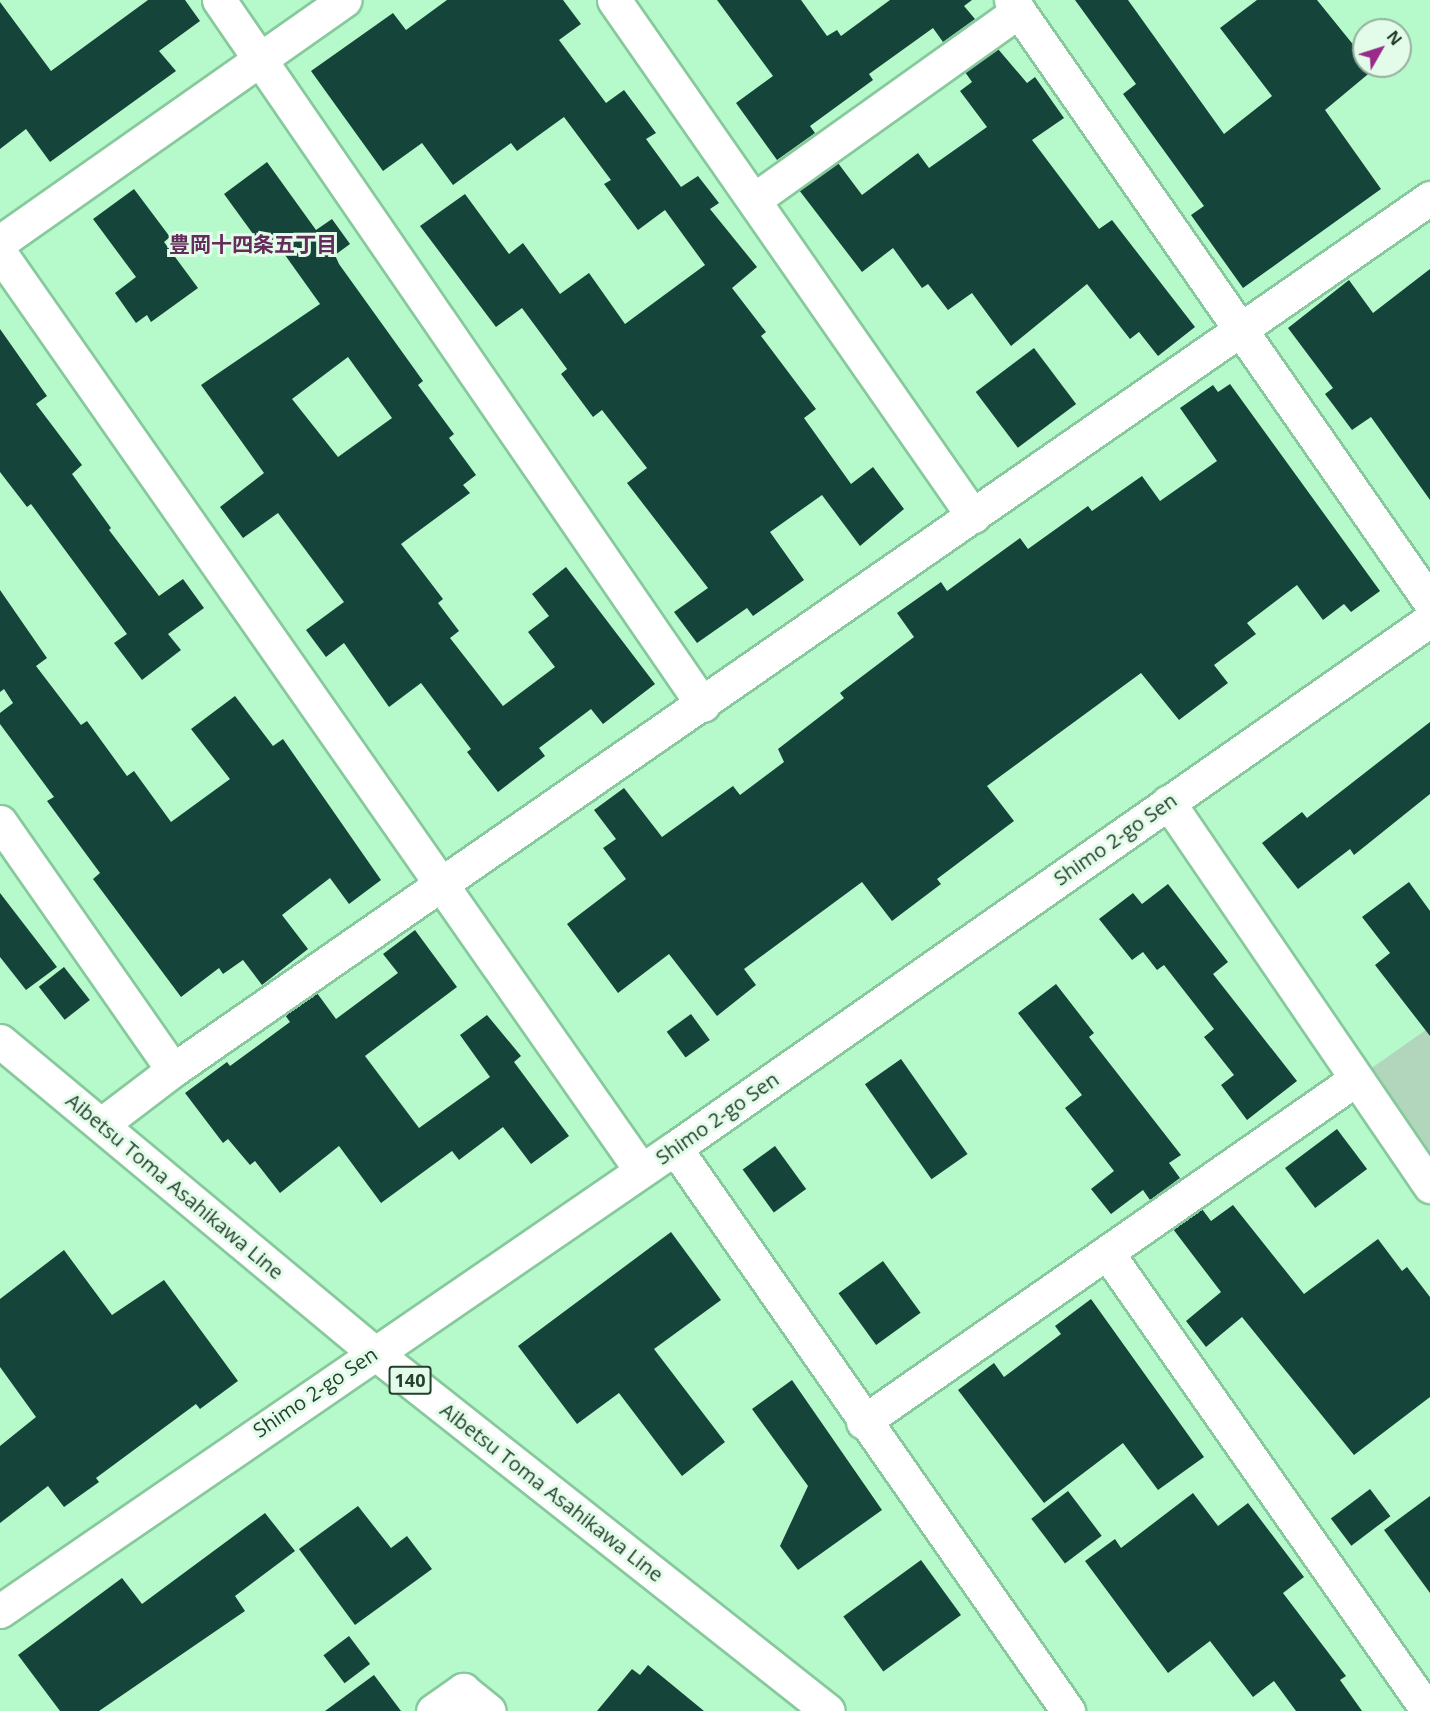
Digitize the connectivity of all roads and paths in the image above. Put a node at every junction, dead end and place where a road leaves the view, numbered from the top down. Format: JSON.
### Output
{"nodes":[{"id":1,"x":219,"y":0,"type":"edge"},
{"id":2,"x":344,"y":0,"type":"edge"},
{"id":3,"x":614,"y":0,"type":"edge"},
{"id":4,"x":1015,"y":5,"type":"edge"},
{"id":5,"x":259,"y":58,"type":"junction"},
{"id":6,"x":1430,"y":198,"type":"edge"},
{"id":7,"x":755,"y":199,"type":"junction"},
{"id":8,"x":0,"y":242,"type":"edge"},
{"id":9,"x":0,"y":253,"type":"edge"},
{"id":10,"x":1240,"y":330,"type":"junction"},
{"id":11,"x":973,"y":516,"type":"junction"},
{"id":12,"x":1430,"y":602,"type":"edge"},
{"id":13,"x":1430,"y":621,"type":"edge"},
{"id":14,"x":703,"y":705,"type":"junction"},
{"id":15,"x":1168,"y":802,"type":"junction"},
{"id":16,"x":0,"y":822,"type":"edge"},
{"id":17,"x":442,"y":885,"type":"junction"},
{"id":18,"x":0,"y":1041,"type":"edge"},
{"id":19,"x":173,"y":1070,"type":"junction"},
{"id":20,"x":1356,"y":1079,"type":"junction"},
{"id":21,"x":102,"y":1124,"type":"junction"},
{"id":22,"x":675,"y":1148,"type":"junction"},
{"id":23,"x":641,"y":1170,"type":"junction"},
{"id":24,"x":1430,"y":1186,"type":"edge"},
{"id":25,"x":1107,"y":1254,"type":"junction"},
{"id":26,"x":375,"y":1353,"type":"junction"},
{"id":27,"x":863,"y":1422,"type":"junction"},
{"id":28,"x":3,"y":1604,"type":"edge"},
{"id":29,"x":433,"y":1711,"type":"edge"},
{"id":30,"x":489,"y":1711,"type":"edge"},
{"id":31,"x":828,"y":1711,"type":"edge"},
{"id":32,"x":1068,"y":1711,"type":"edge"},
{"id":33,"x":1428,"y":1711,"type":"edge"}],
"edges":[{"from":1,"to":5,"type":"street"},
{"from":2,"to":5,"type":"street"},
{"from":3,"to":7,"type":"street"},
{"from":4,"to":7,"type":"street"},
{"from":4,"to":10,"type":"street"},
{"from":5,"to":8,"type":"street"},
{"from":5,"to":14,"type":"street"},
{"from":6,"to":10,"type":"street"},
{"from":7,"to":11,"type":"street"},
{"from":9,"to":17,"type":"street"},
{"from":10,"to":11,"type":"street"},
{"from":10,"to":12,"type":"street"},
{"from":11,"to":14,"type":"street"},
{"from":13,"to":15,"type":"street","name":"Shimo 2-go Sen"},
{"from":14,"to":17,"type":"street"},
{"from":15,"to":20,"type":"street"},
{"from":15,"to":22,"type":"street","name":"Shimo 2-go Sen"},
{"from":16,"to":19,"type":"street"},
{"from":17,"to":19,"type":"street"},
{"from":17,"to":23,"type":"street"},
{"from":18,"to":21,"type":"street","name":"Aibetsu Toma Asahikawa Line","number":"140"},
{"from":19,"to":21,"type":"street"},
{"from":20,"to":24,"type":"street"},
{"from":20,"to":25,"type":"street"},
{"from":21,"to":26,"type":"street","name":"Aibetsu Toma Asahikawa Line","number":"140"},
{"from":22,"to":23,"type":"street","name":"Shimo 2-go Sen"},
{"from":22,"to":27,"type":"street"},
{"from":23,"to":26,"type":"street","name":"Shimo 2-go Sen"},
{"from":25,"to":27,"type":"street"},
{"from":25,"to":33,"type":"street"},
{"from":26,"to":28,"type":"street","name":"Shimo 2-go Sen"},
{"from":26,"to":31,"type":"street","name":"Aibetsu Toma Asahikawa Line","number":"140"},
{"from":27,"to":32,"type":"street"},
{"from":29,"to":30,"type":"street"}]}
